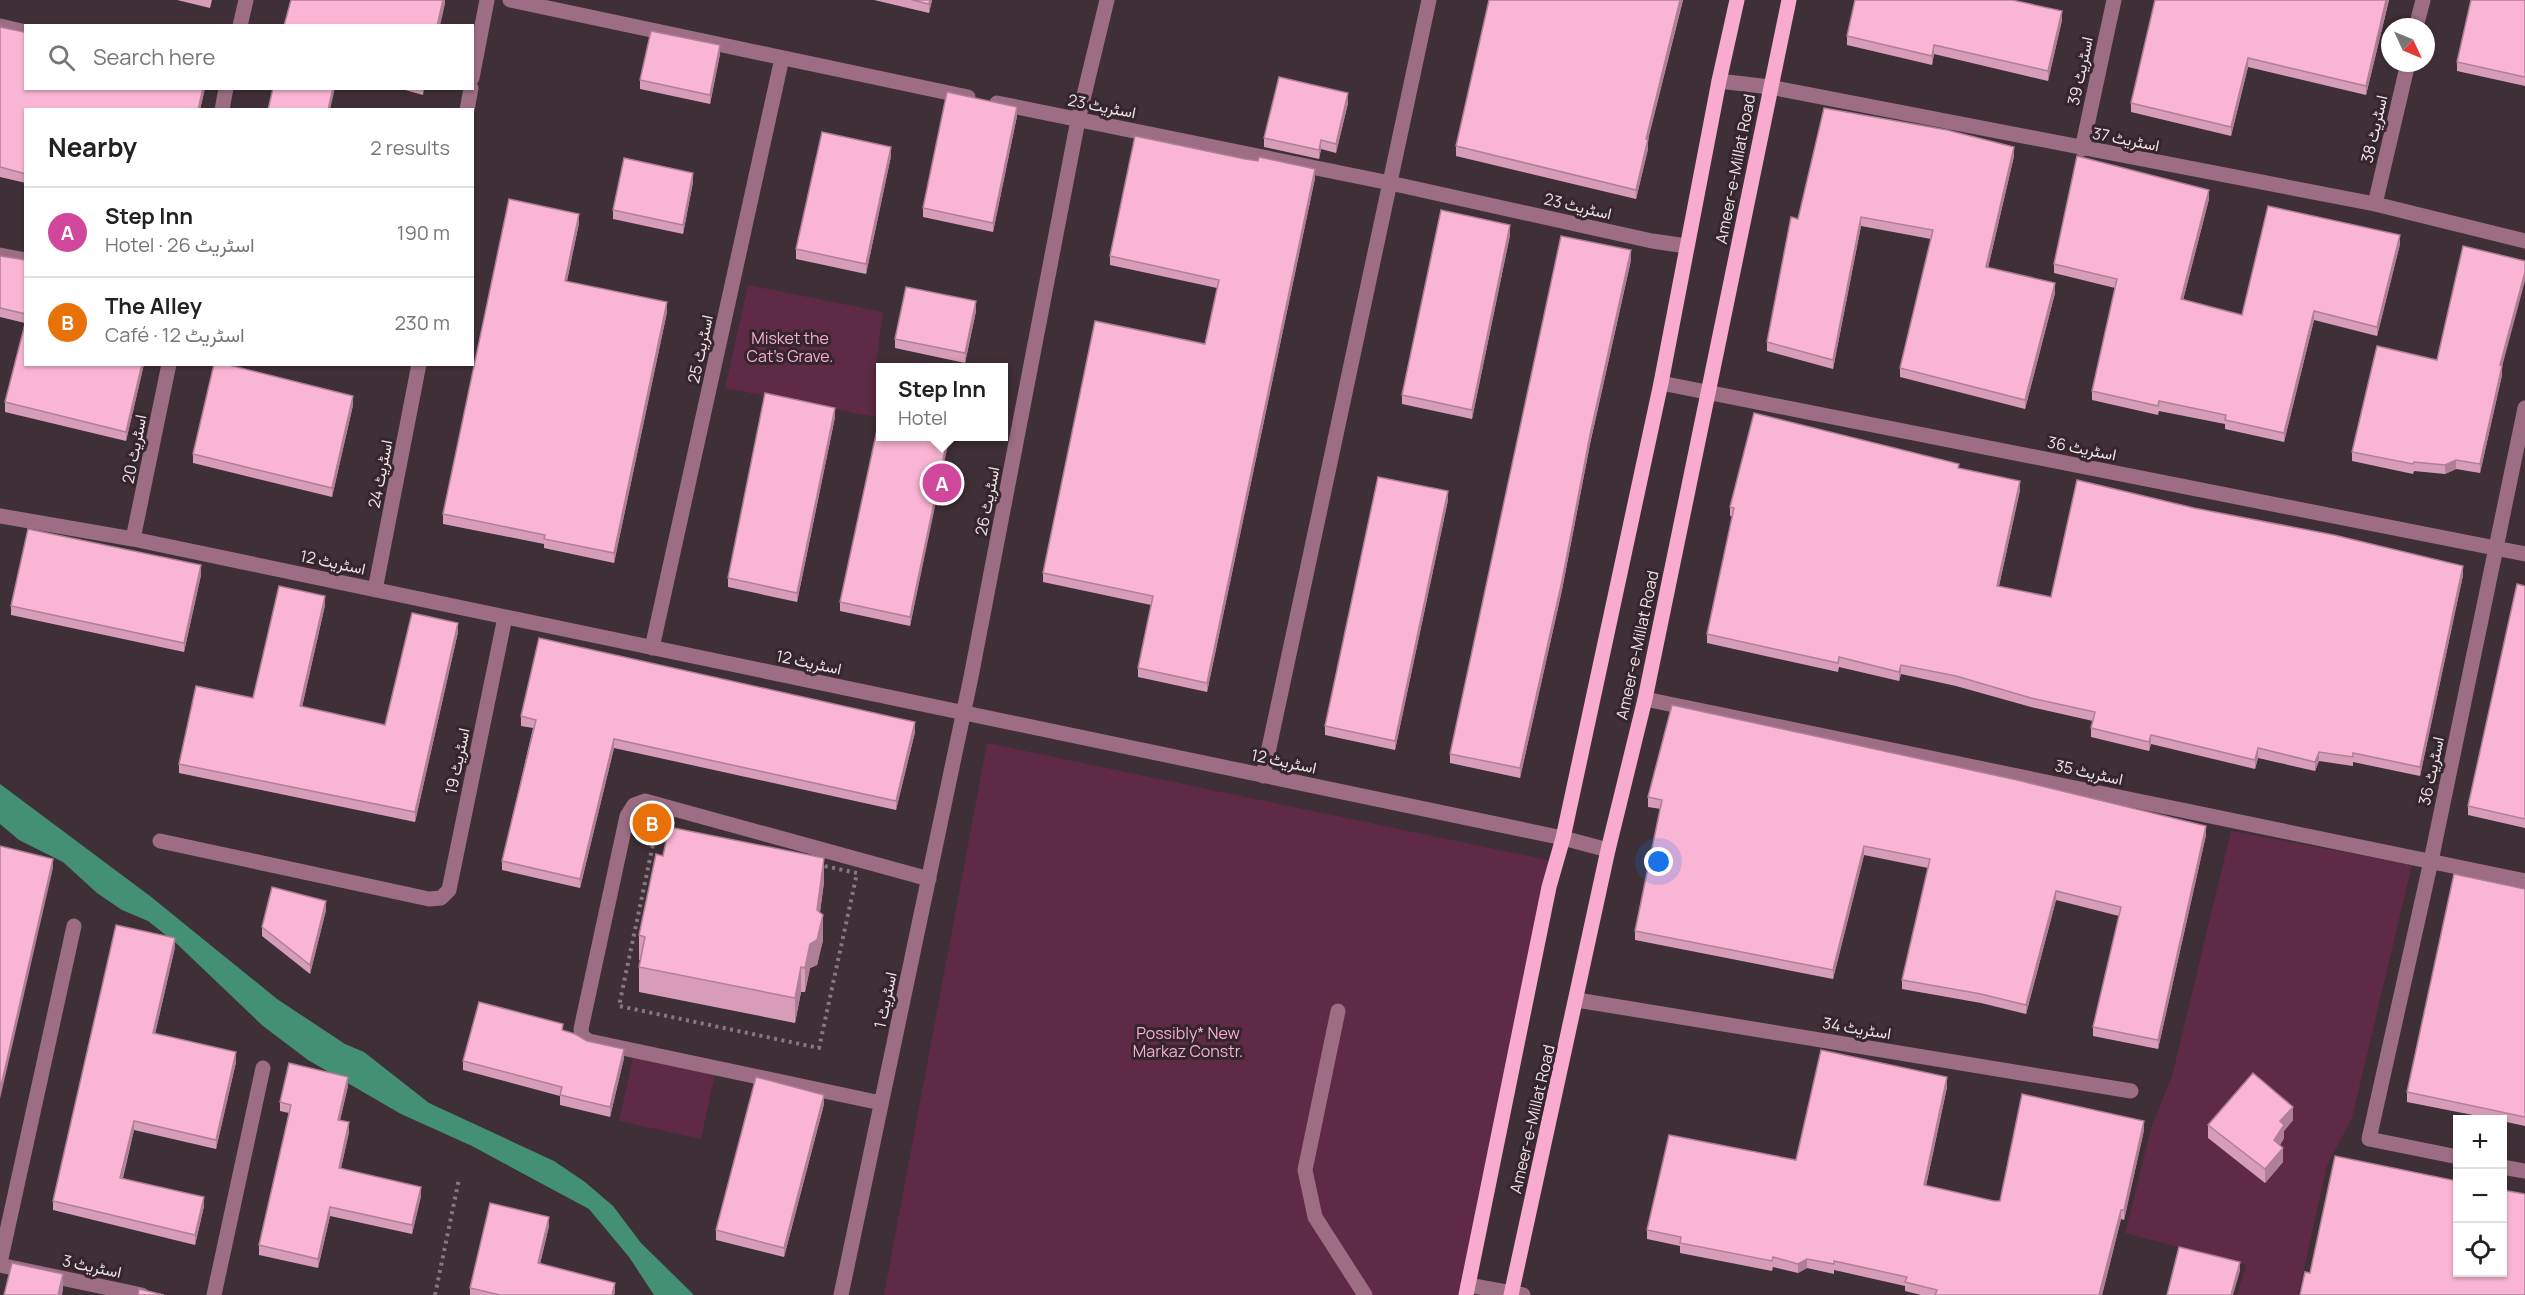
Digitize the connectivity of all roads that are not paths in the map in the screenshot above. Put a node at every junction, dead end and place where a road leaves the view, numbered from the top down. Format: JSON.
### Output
{"nodes":[{"id":1,"x":246,"y":0,"type":"edge"},
{"id":2,"x":487,"y":0,"type":"edge"},
{"id":3,"x":510,"y":0,"type":"edge"},
{"id":4,"x":1107,"y":0,"type":"edge"},
{"id":5,"x":1429,"y":0,"type":"edge"},
{"id":6,"x":1737,"y":0,"type":"edge"},
{"id":7,"x":1789,"y":0,"type":"edge"},
{"id":8,"x":2114,"y":0,"type":"edge"},
{"id":9,"x":2423,"y":0,"type":"edge"},
{"id":10,"x":2418,"y":18,"type":"edge"},
{"id":11,"x":240,"y":24,"type":"edge"},
{"id":12,"x":0,"y":26,"type":"edge"},
{"id":13,"x":24,"y":32,"type":"edge"},
{"id":14,"x":782,"y":58,"type":"junction"},
{"id":15,"x":474,"y":68,"type":"edge"},
{"id":16,"x":2406,"y":72,"type":"edge"},
{"id":17,"x":1719,"y":81,"type":"junction"},
{"id":18,"x":1770,"y":87,"type":"junction"},
{"id":19,"x":226,"y":90,"type":"edge"},
{"id":20,"x":471,"y":90,"type":"edge"},
{"id":21,"x":222,"y":108,"type":"edge"},
{"id":22,"x":467,"y":108,"type":"edge"},
{"id":23,"x":1078,"y":120,"type":"junction"},
{"id":24,"x":2082,"y":149,"type":"junction"},
{"id":25,"x":1390,"y":183,"type":"junction"},
{"id":26,"x":2375,"y":204,"type":"junction"},
{"id":27,"x":2525,"y":241,"type":"edge"},
{"id":28,"x":1687,"y":246,"type":"junction"},
{"id":29,"x":0,"y":255,"type":"edge"},
{"id":30,"x":24,"y":260,"type":"edge"},
{"id":31,"x":169,"y":366,"type":"edge"},
{"id":32,"x":419,"y":366,"type":"edge"},
{"id":33,"x":1661,"y":383,"type":"junction"},
{"id":34,"x":1708,"y":392,"type":"junction"},
{"id":35,"x":2525,"y":408,"type":"edge"},
{"id":36,"x":0,"y":516,"type":"edge"},
{"id":37,"x":133,"y":539,"type":"junction"},
{"id":38,"x":2496,"y":548,"type":"junction"},
{"id":39,"x":2525,"y":554,"type":"edge"},
{"id":40,"x":375,"y":590,"type":"junction"},
{"id":41,"x":505,"y":616,"type":"junction"},
{"id":42,"x":652,"y":648,"type":"junction"},
{"id":43,"x":1645,"y":699,"type":"junction"},
{"id":44,"x":963,"y":712,"type":"junction"},
{"id":45,"x":1263,"y":776,"type":"junction"},
{"id":46,"x":1563,"y":838,"type":"junction"},
{"id":47,"x":160,"y":841,"type":"dead end"},
{"id":48,"x":1608,"y":850,"type":"junction"},
{"id":49,"x":2431,"y":861,"type":"junction"},
{"id":50,"x":929,"y":879,"type":"junction"},
{"id":51,"x":2525,"y":881,"type":"edge"},
{"id":52,"x":74,"y":926,"type":"dead end"},
{"id":53,"x":1577,"y":1000,"type":"junction"},
{"id":54,"x":1338,"y":1011,"type":"dead end"},
{"id":55,"x":263,"y":1068,"type":"dead end"},
{"id":56,"x":2131,"y":1091,"type":"dead end"},
{"id":57,"x":881,"y":1103,"type":"junction"},
{"id":58,"x":2453,"y":1156,"type":"edge"},
{"id":59,"x":2507,"y":1168,"type":"edge"},
{"id":60,"x":2525,"y":1171,"type":"edge"},
{"id":61,"x":0,"y":1264,"type":"edge"},
{"id":62,"x":1467,"y":1290,"type":"edge"},
{"id":63,"x":1515,"y":1294,"type":"edge"},
{"id":64,"x":142,"y":1295,"type":"edge"},
{"id":65,"x":214,"y":1295,"type":"edge"},
{"id":66,"x":841,"y":1295,"type":"edge"},
{"id":67,"x":1365,"y":1295,"type":"edge"}],
"edges":[{"from":1,"to":11,"type":"street"},
{"from":2,"to":15,"type":"street"},
{"from":3,"to":14,"type":"street","name":"اسٹریٹ 23"},
{"from":4,"to":23,"type":"street"},
{"from":5,"to":25,"type":"street"},
{"from":6,"to":17,"type":"main road","name":"Ameer-e-Millat Road"},
{"from":7,"to":18,"type":"main road","name":"Ameer-e-Millat Road"},
{"from":8,"to":24,"type":"street","name":"اسٹریٹ 39"},
{"from":9,"to":10,"type":"street"},
{"from":12,"to":13,"type":"street"},
{"from":14,"to":23,"type":"street","name":"اسٹریٹ 23"},
{"from":14,"to":42,"type":"street","name":"اسٹریٹ 25"},
{"from":16,"to":26,"type":"street","name":"اسٹریٹ 38"},
{"from":17,"to":18,"type":"street","name":"اسٹریٹ 37"},
{"from":17,"to":28,"type":"main road","name":"Ameer-e-Millat Road"},
{"from":18,"to":24,"type":"street","name":"اسٹریٹ 37"},
{"from":18,"to":34,"type":"main road","name":"Ameer-e-Millat Road"},
{"from":19,"to":21,"type":"street"},
{"from":20,"to":22,"type":"street"},
{"from":23,"to":25,"type":"street","name":"اسٹریٹ 23"},
{"from":23,"to":44,"type":"street","name":"اسٹریٹ 26"},
{"from":24,"to":26,"type":"street","name":"اسٹریٹ 37"},
{"from":25,"to":28,"type":"street","name":"اسٹریٹ 23"},
{"from":25,"to":45,"type":"street"},
{"from":26,"to":27,"type":"street","name":"اسٹریٹ 37"},
{"from":28,"to":33,"type":"main road","name":"Ameer-e-Millat Road"},
{"from":29,"to":30,"type":"street"},
{"from":31,"to":37,"type":"street","name":"اسٹریٹ 20"},
{"from":32,"to":40,"type":"street","name":"اسٹریٹ 24"},
{"from":33,"to":34,"type":"street","name":"اسٹریٹ 36"},
{"from":33,"to":46,"type":"main road","name":"Ameer-e-Millat Road"},
{"from":34,"to":38,"type":"street","name":"اسٹریٹ 36"},
{"from":34,"to":43,"type":"main road","name":"Ameer-e-Millat Road"},
{"from":35,"to":38,"type":"street","name":"اسٹریٹ 36"},
{"from":36,"to":37,"type":"street","name":"اسٹریٹ 12"},
{"from":37,"to":40,"type":"street","name":"اسٹریٹ 12"},
{"from":38,"to":39,"type":"street","name":"اسٹریٹ 36"},
{"from":38,"to":49,"type":"street","name":"اسٹریٹ 36"},
{"from":40,"to":41,"type":"street","name":"اسٹریٹ 12"},
{"from":41,"to":42,"type":"street","name":"اسٹریٹ 12"},
{"from":41,"to":47,"type":"street","name":"اسٹریٹ 19"},
{"from":42,"to":44,"type":"street","name":"اسٹریٹ 12"},
{"from":43,"to":48,"type":"main road","name":"Ameer-e-Millat Road"},
{"from":43,"to":49,"type":"street","name":"اسٹریٹ 35"},
{"from":44,"to":45,"type":"street","name":"اسٹریٹ 12"},
{"from":44,"to":50,"type":"street","name":"اسٹریٹ 1"},
{"from":45,"to":46,"type":"street","name":"اسٹریٹ 12"},
{"from":46,"to":48,"type":"street","name":"اسٹریٹ 12"},
{"from":46,"to":62,"type":"main road","name":"Ameer-e-Millat Road"},
{"from":48,"to":53,"type":"main road","name":"Ameer-e-Millat Road"},
{"from":49,"to":51,"type":"street","name":"اسٹریٹ 35"},
{"from":49,"to":58,"type":"street","name":"اسٹریٹ 36"},
{"from":50,"to":57,"type":"street","name":"اسٹریٹ 1"},
{"from":50,"to":57,"type":"street"},
{"from":52,"to":61,"type":"street"},
{"from":53,"to":56,"type":"street","name":"اسٹریٹ 34"},
{"from":53,"to":63,"type":"main road","name":"Ameer-e-Millat Road"},
{"from":54,"to":67,"type":"street"},
{"from":55,"to":65,"type":"street"},
{"from":57,"to":66,"type":"street","name":"اسٹریٹ 1"},
{"from":59,"to":60,"type":"street"},
{"from":61,"to":64,"type":"street","name":"اسٹریٹ 3"},
{"from":62,"to":63,"type":"street"}]}
